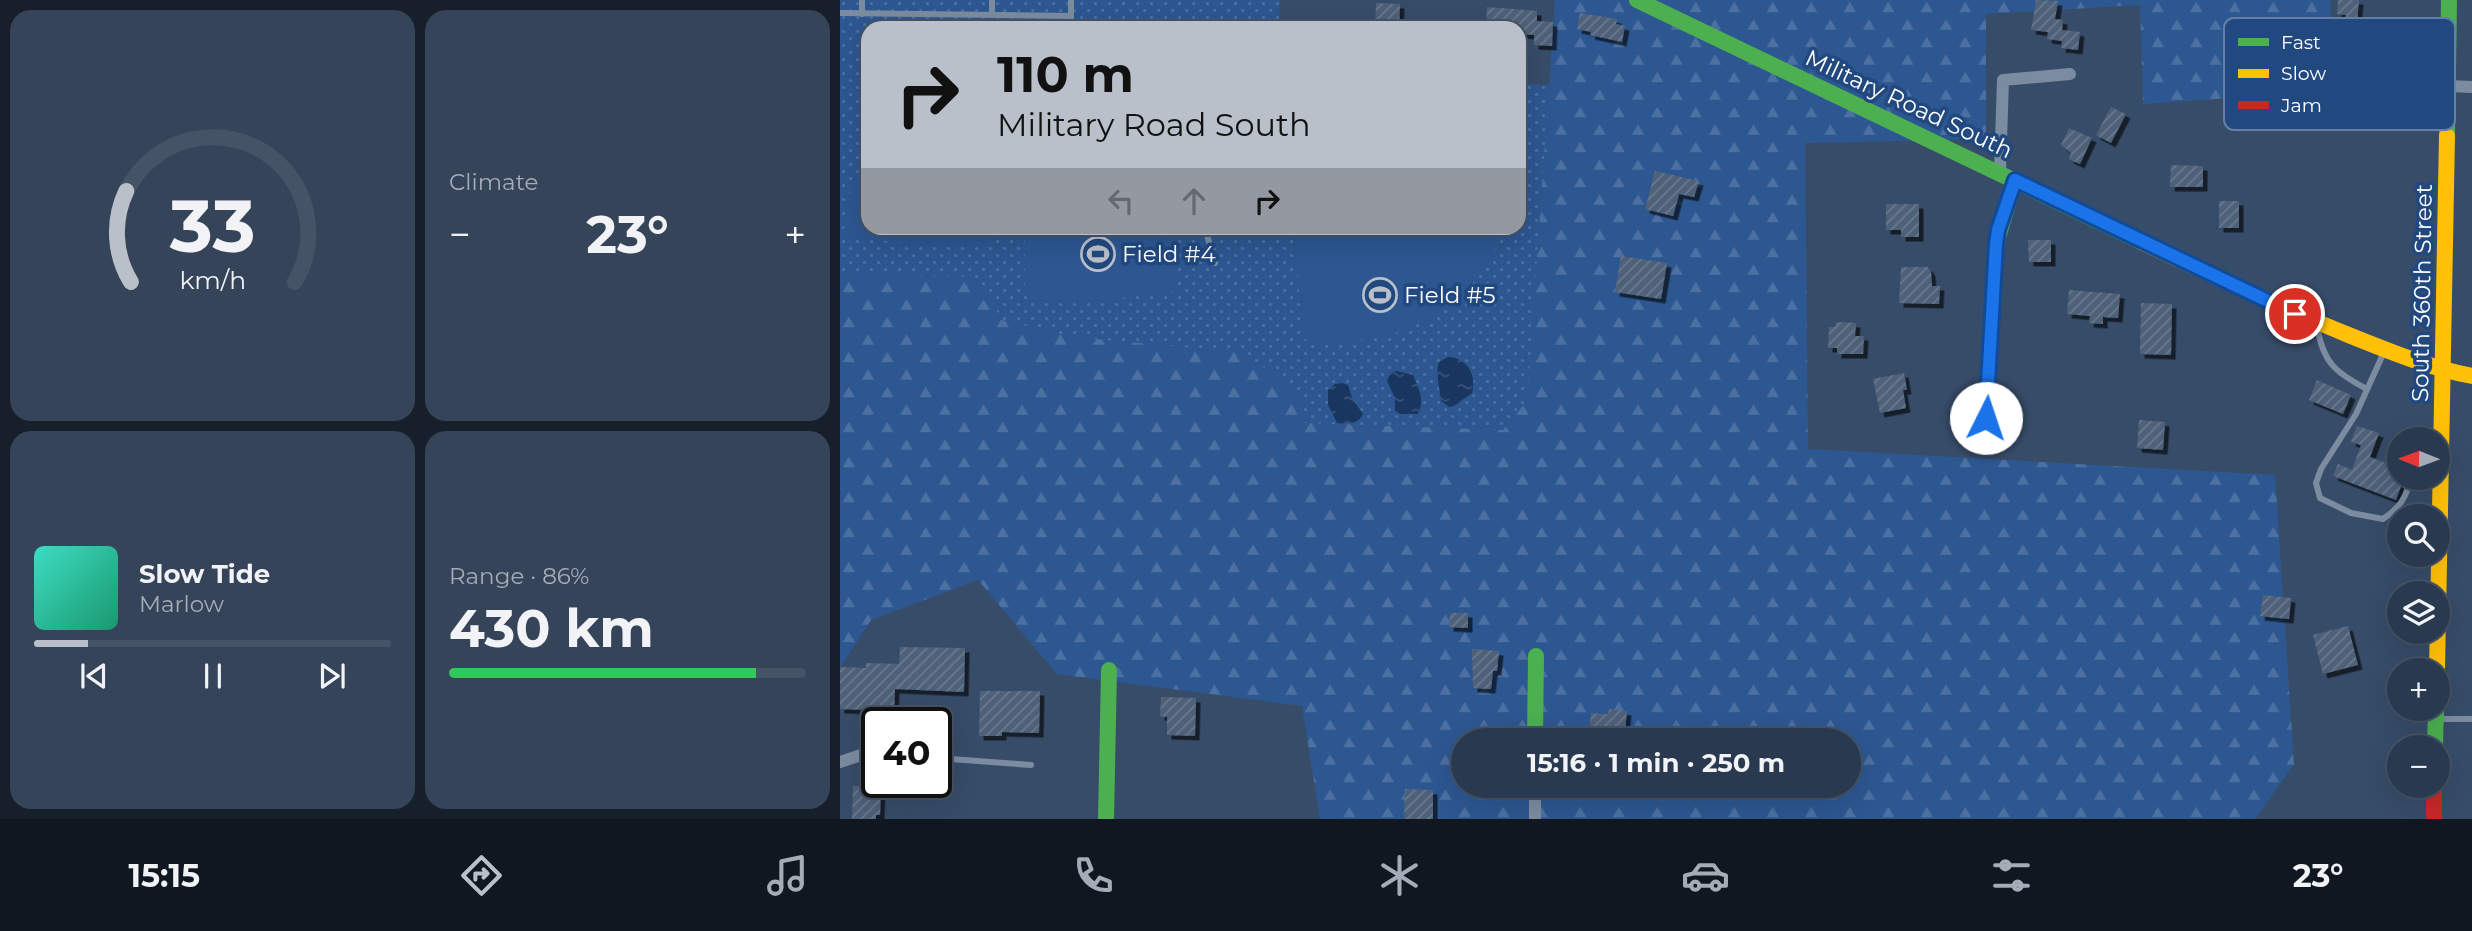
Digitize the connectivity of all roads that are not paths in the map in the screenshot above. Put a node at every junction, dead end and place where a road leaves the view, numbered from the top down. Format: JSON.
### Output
{"nodes":[{"id":1,"x":862,"y":0,"type":"edge"},
{"id":2,"x":992,"y":0,"type":"edge"},
{"id":3,"x":1071,"y":0,"type":"edge"},
{"id":4,"x":1637,"y":0,"type":"edge"},
{"id":5,"x":2449,"y":0,"type":"edge"},
{"id":6,"x":840,"y":13,"type":"edge"},
{"id":7,"x":863,"y":14,"type":"junction"},
{"id":8,"x":992,"y":15,"type":"junction"},
{"id":9,"x":1071,"y":16,"type":"junction"},
{"id":10,"x":2449,"y":18,"type":"edge"},
{"id":11,"x":1071,"y":21,"type":"edge"},
{"id":12,"x":2070,"y":74,"type":"dead end"},
{"id":13,"x":2447,"y":130,"type":"edge"},
{"id":14,"x":2007,"y":176,"type":"junction"},
{"id":15,"x":1207,"y":235,"type":"edge"},
{"id":16,"x":1215,"y":263,"type":"dead end"},
{"id":17,"x":2316,"y":323,"type":"junction"},
{"id":18,"x":2385,"y":350,"type":"junction"},
{"id":19,"x":2444,"y":371,"type":"junction"},
{"id":20,"x":2472,"y":376,"type":"edge"},
{"id":21,"x":2367,"y":389,"type":"junction"},
{"id":22,"x":1986,"y":418,"type":"dead end"},
{"id":23,"x":2408,"y":490,"type":"edge"},
{"id":24,"x":1536,"y":656,"type":"dead end"},
{"id":25,"x":2437,"y":658,"type":"edge"},
{"id":26,"x":1110,"y":670,"type":"dead end"},
{"id":27,"x":2450,"y":716,"type":"edge"},
{"id":28,"x":2472,"y":719,"type":"edge"},
{"id":29,"x":1535,"y":728,"type":"edge"},
{"id":30,"x":861,"y":755,"type":"edge"},
{"id":31,"x":952,"y":759,"type":"edge"},
{"id":32,"x":840,"y":762,"type":"edge"},
{"id":33,"x":1031,"y":765,"type":"dead end"},
{"id":34,"x":1535,"y":798,"type":"edge"},
{"id":35,"x":2434,"y":798,"type":"edge"},
{"id":36,"x":1107,"y":819,"type":"edge"},
{"id":37,"x":1535,"y":819,"type":"edge"},
{"id":38,"x":2434,"y":819,"type":"edge"}],
"edges":[{"from":1,"to":7,"type":"lane"},
{"from":2,"to":8,"type":"lane"},
{"from":3,"to":9,"type":"lane"},
{"from":4,"to":14,"type":"street","name":"Military Road South"},
{"from":5,"to":10,"type":"street","name":"South 360th Street"},
{"from":6,"to":7,"type":"lane"},
{"from":7,"to":8,"type":"lane"},
{"from":8,"to":9,"type":"lane"},
{"from":9,"to":11,"type":"lane"},
{"from":12,"to":14,"type":"street"},
{"from":13,"to":19,"type":"street","name":"South 360th Street"},
{"from":14,"to":17,"type":"street","name":"Military Road South"},
{"from":14,"to":22,"type":"street"},
{"from":15,"to":16,"type":"lane"},
{"from":17,"to":18,"type":"street","name":"Military Road South"},
{"from":17,"to":21,"type":"lane"},
{"from":18,"to":19,"type":"street","name":"Military Road South"},
{"from":18,"to":21,"type":"lane"},
{"from":19,"to":20,"type":"street","name":"Military Road South"},
{"from":19,"to":25,"type":"street","name":"South 360th Street"},
{"from":21,"to":23,"type":"lane"},
{"from":24,"to":29,"type":"street"},
{"from":26,"to":36,"type":"street"},
{"from":27,"to":28,"type":"lane"},
{"from":30,"to":32,"type":"street"},
{"from":31,"to":33,"type":"lane"},
{"from":34,"to":37,"type":"street"},
{"from":35,"to":38,"type":"street"}]}
